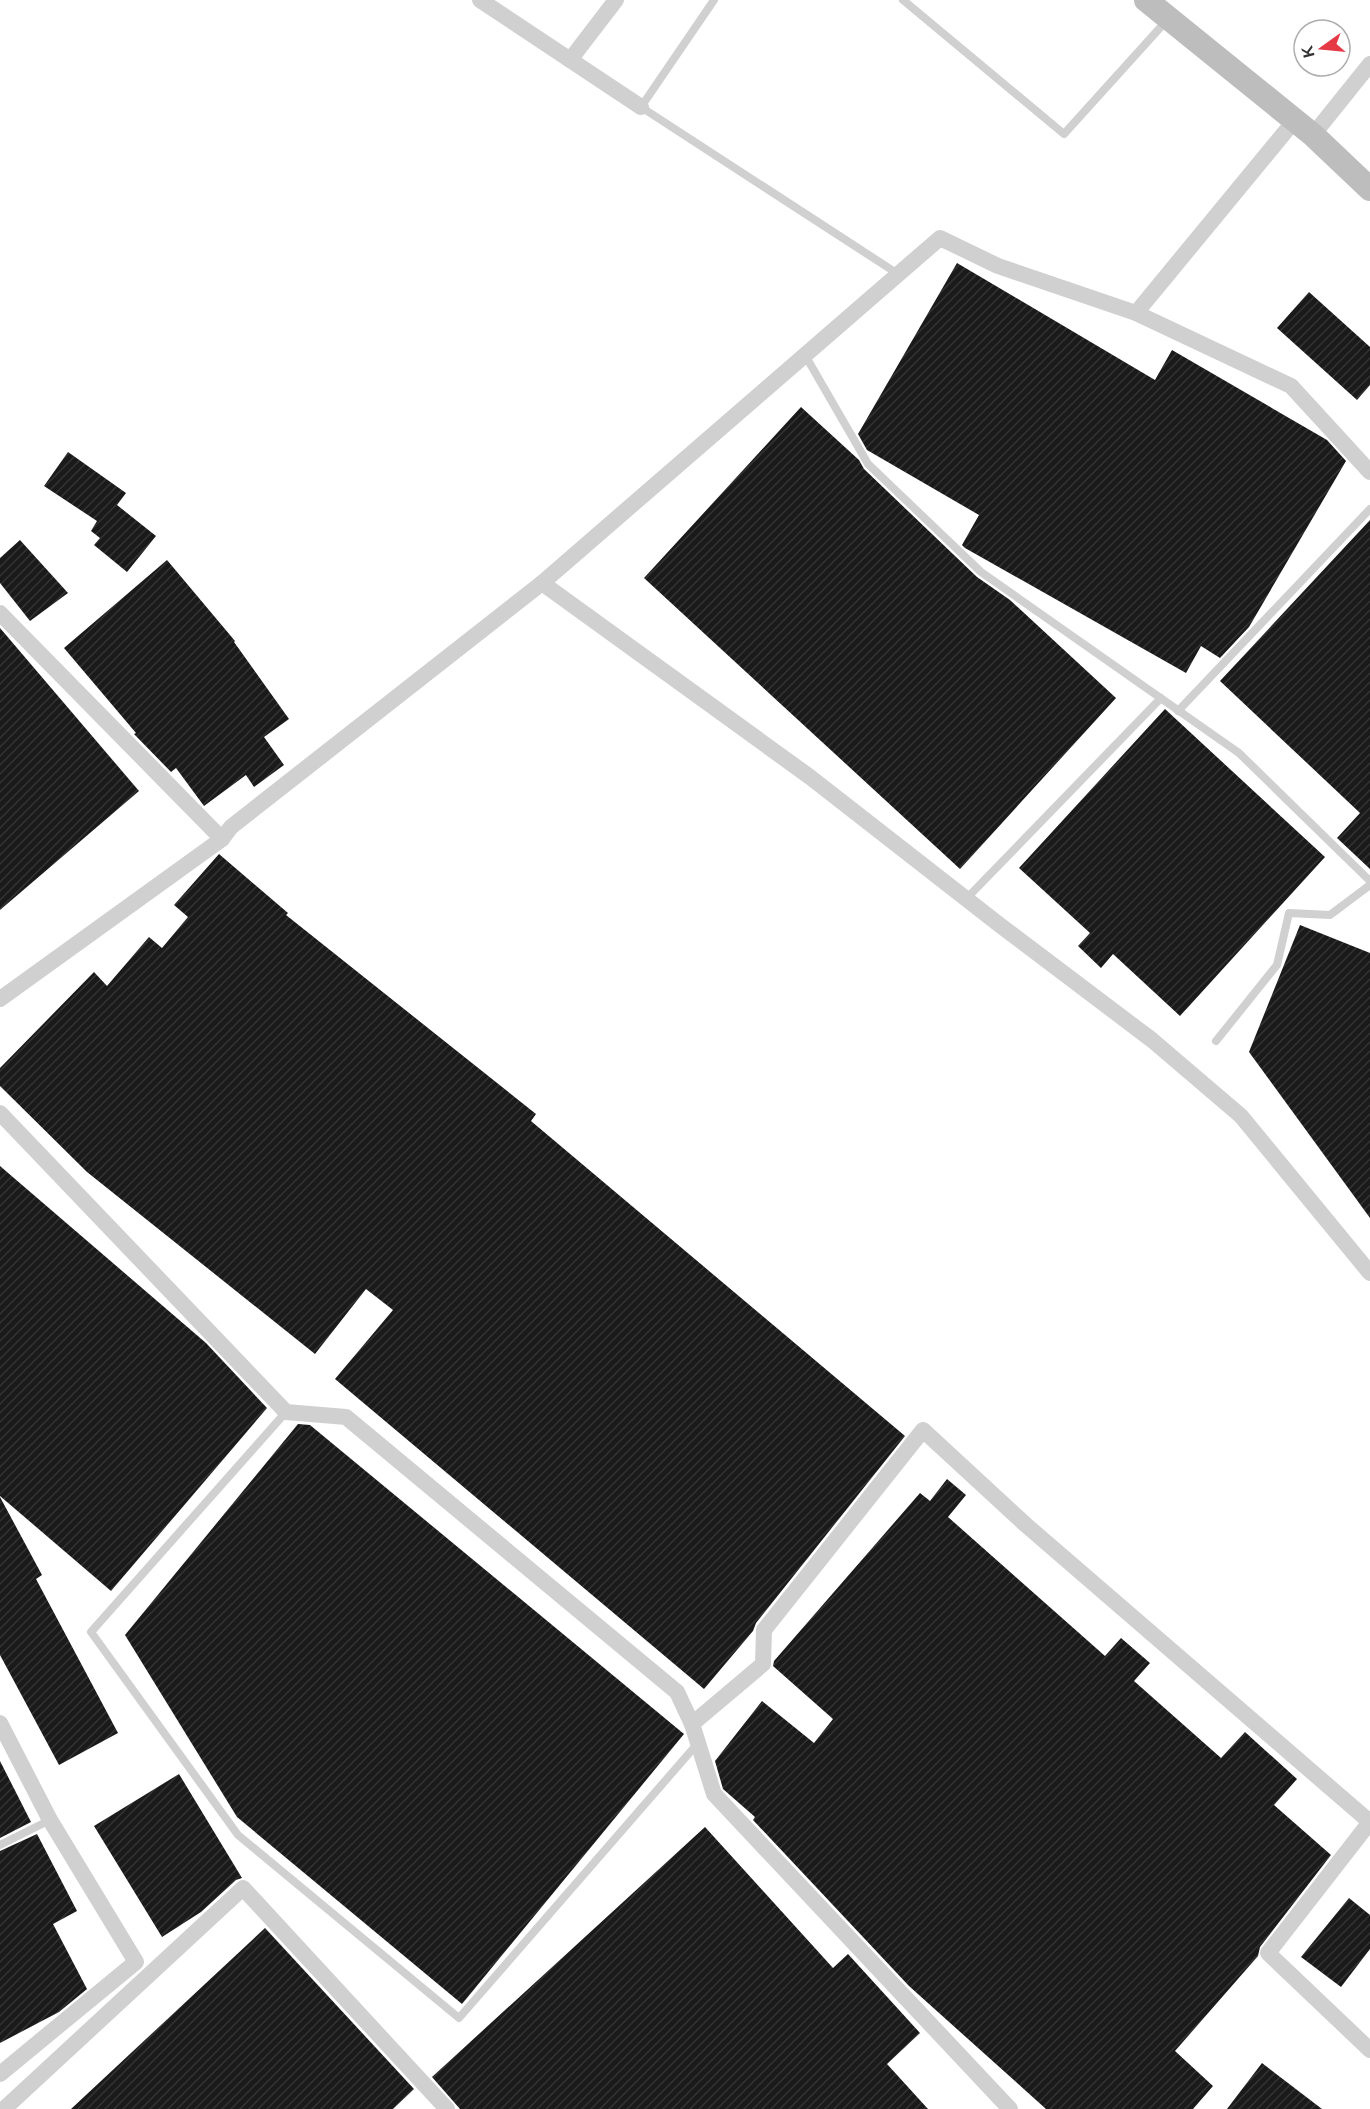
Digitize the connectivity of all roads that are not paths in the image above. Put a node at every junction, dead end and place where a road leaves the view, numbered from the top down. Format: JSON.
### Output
{"nodes":[{"id":1,"x":480,"y":0,"type":"edge"},
{"id":2,"x":616,"y":0,"type":"edge"},
{"id":3,"x":714,"y":0,"type":"edge"},
{"id":4,"x":903,"y":0,"type":"edge"},
{"id":5,"x":1146,"y":0,"type":"edge"},
{"id":6,"x":1168,"y":18,"type":"junction"},
{"id":7,"x":570,"y":60,"type":"junction"},
{"id":8,"x":1370,"y":64,"type":"edge"},
{"id":9,"x":640,"y":107,"type":"junction"},
{"id":10,"x":1295,"y":120,"type":"junction"},
{"id":11,"x":1313,"y":135,"type":"junction"},
{"id":12,"x":1370,"y":189,"type":"edge"},
{"id":13,"x":898,"y":274,"type":"junction"},
{"id":14,"x":1136,"y":314,"type":"junction"},
{"id":15,"x":805,"y":355,"type":"junction"},
{"id":16,"x":1370,"y":472,"type":"edge"},
{"id":17,"x":1370,"y":510,"type":"edge"},
{"id":18,"x":542,"y":583,"type":"junction"},
{"id":19,"x":0,"y":613,"type":"edge"},
{"id":20,"x":1161,"y":698,"type":"junction"},
{"id":21,"x":1178,"y":711,"type":"junction"},
{"id":22,"x":222,"y":838,"type":"junction"},
{"id":23,"x":1370,"y":883,"type":"edge"},
{"id":24,"x":966,"y":899,"type":"junction"},
{"id":25,"x":0,"y":999,"type":"edge"},
{"id":26,"x":1216,"y":1041,"type":"dead end"},
{"id":27,"x":0,"y":1113,"type":"edge"},
{"id":28,"x":1370,"y":1273,"type":"edge"},
{"id":29,"x":286,"y":1412,"type":"junction"},
{"id":30,"x":0,"y":1723,"type":"edge"},
{"id":31,"x":692,"y":1724,"type":"junction"},
{"id":32,"x":698,"y":1743,"type":"junction"},
{"id":33,"x":50,"y":1820,"type":"junction"},
{"id":34,"x":1370,"y":1822,"type":"edge"},
{"id":35,"x":0,"y":1845,"type":"edge"},
{"id":36,"x":1370,"y":2050,"type":"edge"},
{"id":37,"x":0,"y":2074,"type":"edge"},
{"id":38,"x":4,"y":2109,"type":"edge"},
{"id":39,"x":447,"y":2109,"type":"edge"},
{"id":40,"x":1010,"y":2109,"type":"edge"}],
"edges":[{"from":1,"to":7,"type":"street"},
{"from":2,"to":7,"type":"street"},
{"from":3,"to":9,"type":"lane"},
{"from":4,"to":6,"type":"lane"},
{"from":5,"to":6,"type":"street"},
{"from":6,"to":10,"type":"street"},
{"from":7,"to":9,"type":"street"},
{"from":8,"to":11,"type":"street"},
{"from":9,"to":13,"type":"lane"},
{"from":10,"to":11,"type":"street"},
{"from":10,"to":14,"type":"street"},
{"from":11,"to":12,"type":"street"},
{"from":13,"to":14,"type":"street"},
{"from":13,"to":15,"type":"street"},
{"from":14,"to":16,"type":"street"},
{"from":15,"to":18,"type":"street"},
{"from":15,"to":20,"type":"lane"},
{"from":17,"to":21,"type":"lane"},
{"from":18,"to":22,"type":"street"},
{"from":18,"to":24,"type":"street"},
{"from":19,"to":22,"type":"street"},
{"from":20,"to":21,"type":"lane"},
{"from":20,"to":24,"type":"lane"},
{"from":21,"to":23,"type":"lane"},
{"from":22,"to":25,"type":"street"},
{"from":23,"to":26,"type":"lane"},
{"from":24,"to":28,"type":"street"},
{"from":27,"to":29,"type":"street"},
{"from":29,"to":31,"type":"street"},
{"from":29,"to":32,"type":"lane"},
{"from":30,"to":33,"type":"street"},
{"from":31,"to":32,"type":"street"},
{"from":31,"to":34,"type":"street"},
{"from":32,"to":40,"type":"street"},
{"from":33,"to":35,"type":"lane"},
{"from":33,"to":37,"type":"street"},
{"from":34,"to":36,"type":"street"},
{"from":38,"to":39,"type":"street"}]}
